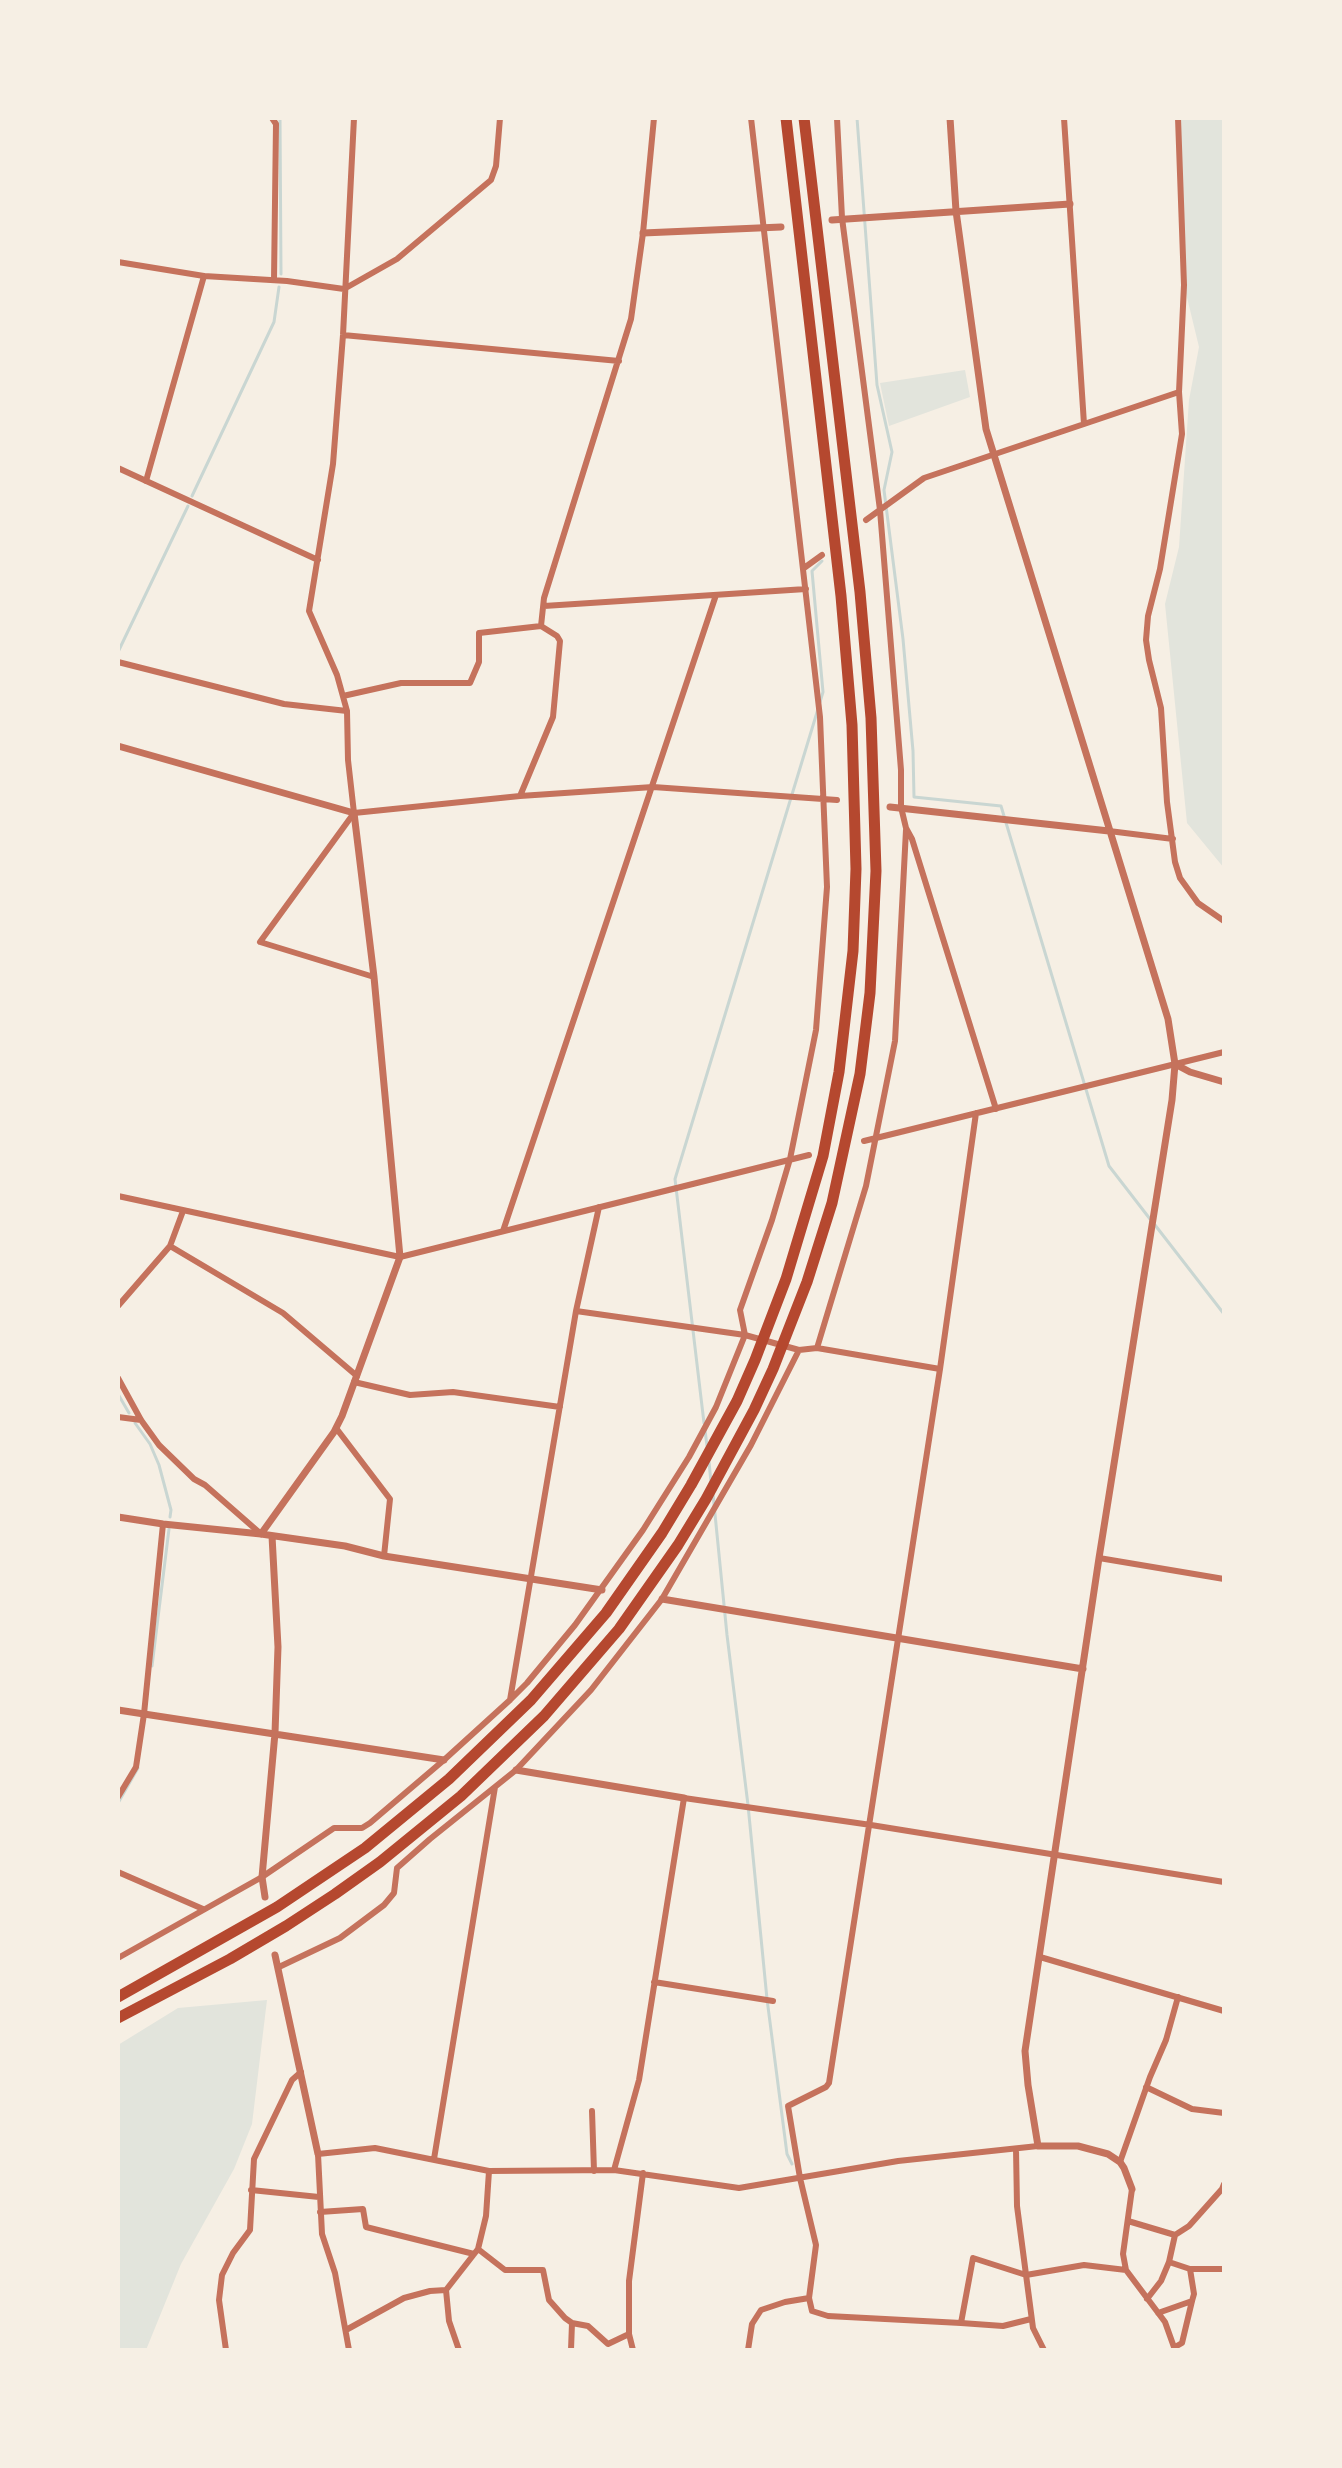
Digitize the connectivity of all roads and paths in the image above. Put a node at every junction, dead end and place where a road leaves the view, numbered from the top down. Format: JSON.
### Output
{"nodes":[{"id":1,"x":272,"y":118,"type":"edge"},
{"id":2,"x":354,"y":118,"type":"edge"},
{"id":3,"x":500,"y":118,"type":"edge"},
{"id":4,"x":654,"y":118,"type":"edge"},
{"id":5,"x":751,"y":118,"type":"edge"},
{"id":6,"x":786,"y":118,"type":"edge"},
{"id":7,"x":804,"y":118,"type":"edge"},
{"id":8,"x":837,"y":118,"type":"edge"},
{"id":9,"x":950,"y":118,"type":"edge"},
{"id":10,"x":1064,"y":118,"type":"edge"},
{"id":11,"x":1178,"y":118,"type":"edge"},
{"id":12,"x":1070,"y":204,"type":"junction"},
{"id":13,"x":956,"y":211,"type":"junction"},
{"id":14,"x":842,"y":218,"type":"junction"},
{"id":15,"x":832,"y":220,"type":"dead end"},
{"id":16,"x":764,"y":227,"type":"junction"},
{"id":17,"x":781,"y":227,"type":"dead end"},
{"id":18,"x":643,"y":233,"type":"junction"},
{"id":19,"x":118,"y":262,"type":"edge"},
{"id":20,"x":204,"y":276,"type":"junction"},
{"id":21,"x":274,"y":280,"type":"junction"},
{"id":22,"x":344,"y":289,"type":"junction"},
{"id":23,"x":343,"y":335,"type":"junction"},
{"id":24,"x":619,"y":361,"type":"junction"},
{"id":25,"x":1179,"y":392,"type":"junction"},
{"id":26,"x":1084,"y":424,"type":"junction"},
{"id":27,"x":996,"y":455,"type":"junction"},
{"id":28,"x":118,"y":468,"type":"edge"},
{"id":29,"x":146,"y":481,"type":"junction"},
{"id":30,"x":880,"y":510,"type":"junction"},
{"id":31,"x":866,"y":520,"type":"dead end"},
{"id":32,"x":822,"y":555,"type":"dead end"},
{"id":33,"x":318,"y":560,"type":"junction"},
{"id":34,"x":804,"y":568,"type":"junction"},
{"id":35,"x":806,"y":589,"type":"junction"},
{"id":36,"x":716,"y":595,"type":"junction"},
{"id":37,"x":544,"y":606,"type":"junction"},
{"id":38,"x":541,"y":626,"type":"junction"},
{"id":39,"x":118,"y":662,"type":"edge"},
{"id":40,"x":343,"y":696,"type":"junction"},
{"id":41,"x":347,"y":711,"type":"junction"},
{"id":42,"x":118,"y":746,"type":"edge"},
{"id":43,"x":653,"y":787,"type":"junction"},
{"id":44,"x":520,"y":796,"type":"junction"},
{"id":45,"x":824,"y":798,"type":"junction"},
{"id":46,"x":837,"y":800,"type":"dead end"},
{"id":47,"x":890,"y":807,"type":"dead end"},
{"id":48,"x":901,"y":807,"type":"junction"},
{"id":49,"x":354,"y":813,"type":"junction"},
{"id":50,"x":906,"y":828,"type":"junction"},
{"id":51,"x":1109,"y":831,"type":"junction"},
{"id":52,"x":1173,"y":839,"type":"junction"},
{"id":53,"x":1224,"y":921,"type":"edge"},
{"id":54,"x":374,"y":977,"type":"junction"},
{"id":55,"x":1224,"y":1052,"type":"edge"},
{"id":56,"x":1175,"y":1064,"type":"junction"},
{"id":57,"x":1224,"y":1082,"type":"edge"},
{"id":58,"x":996,"y":1109,"type":"junction"},
{"id":59,"x":976,"y":1113,"type":"junction"},
{"id":60,"x":877,"y":1137,"type":"junction"},
{"id":61,"x":864,"y":1141,"type":"dead end"},
{"id":62,"x":809,"y":1155,"type":"dead end"},
{"id":63,"x":790,"y":1159,"type":"junction"},
{"id":64,"x":118,"y":1196,"type":"edge"},
{"id":65,"x":599,"y":1207,"type":"junction"},
{"id":66,"x":183,"y":1211,"type":"junction"},
{"id":67,"x":503,"y":1231,"type":"junction"},
{"id":68,"x":170,"y":1246,"type":"junction"},
{"id":69,"x":400,"y":1257,"type":"junction"},
{"id":70,"x":118,"y":1306,"type":"edge"},
{"id":71,"x":576,"y":1311,"type":"junction"},
{"id":72,"x":745,"y":1335,"type":"junction"},
{"id":73,"x":817,"y":1348,"type":"junction"},
{"id":74,"x":799,"y":1350,"type":"junction"},
{"id":75,"x":940,"y":1369,"type":"junction"},
{"id":76,"x":118,"y":1378,"type":"edge"},
{"id":77,"x":356,"y":1379,"type":"junction"},
{"id":78,"x":560,"y":1407,"type":"junction"},
{"id":79,"x":118,"y":1417,"type":"edge"},
{"id":80,"x":141,"y":1420,"type":"junction"},
{"id":81,"x":336,"y":1428,"type":"junction"},
{"id":82,"x":118,"y":1517,"type":"edge"},
{"id":83,"x":163,"y":1524,"type":"junction"},
{"id":84,"x":261,"y":1534,"type":"junction"},
{"id":85,"x":272,"y":1536,"type":"junction"},
{"id":86,"x":384,"y":1556,"type":"junction"},
{"id":87,"x":1099,"y":1558,"type":"junction"},
{"id":88,"x":529,"y":1578,"type":"junction"},
{"id":89,"x":1224,"y":1579,"type":"edge"},
{"id":90,"x":602,"y":1590,"type":"junction"},
{"id":91,"x":662,"y":1599,"type":"junction"},
{"id":92,"x":899,"y":1637,"type":"junction"},
{"id":93,"x":1083,"y":1669,"type":"junction"},
{"id":94,"x":510,"y":1700,"type":"junction"},
{"id":95,"x":118,"y":1710,"type":"edge"},
{"id":96,"x":144,"y":1714,"type":"junction"},
{"id":97,"x":275,"y":1733,"type":"junction"},
{"id":98,"x":444,"y":1760,"type":"junction"},
{"id":99,"x":516,"y":1770,"type":"junction"},
{"id":100,"x":495,"y":1787,"type":"junction"},
{"id":101,"x":118,"y":1797,"type":"edge"},
{"id":102,"x":684,"y":1798,"type":"junction"},
{"id":103,"x":871,"y":1825,"type":"junction"},
{"id":104,"x":1054,"y":1855,"type":"junction"},
{"id":105,"x":118,"y":1872,"type":"edge"},
{"id":106,"x":262,"y":1877,"type":"junction"},
{"id":107,"x":1224,"y":1882,"type":"edge"},
{"id":108,"x":265,"y":1897,"type":"dead end"},
{"id":109,"x":203,"y":1909,"type":"junction"},
{"id":110,"x":275,"y":1955,"type":"dead end"},
{"id":111,"x":1040,"y":1957,"type":"junction"},
{"id":112,"x":118,"y":1958,"type":"edge"},
{"id":113,"x":279,"y":1967,"type":"junction"},
{"id":114,"x":654,"y":1982,"type":"junction"},
{"id":115,"x":118,"y":1997,"type":"edge"},
{"id":116,"x":1178,"y":1997,"type":"junction"},
{"id":117,"x":1224,"y":1999,"type":"edge"},
{"id":118,"x":773,"y":2001,"type":"dead end"},
{"id":119,"x":1223,"y":2010,"type":"edge"},
{"id":120,"x":118,"y":2018,"type":"edge"},
{"id":121,"x":301,"y":2072,"type":"junction"},
{"id":122,"x":1146,"y":2087,"type":"junction"},
{"id":123,"x":592,"y":2111,"type":"dead end"},
{"id":124,"x":1224,"y":2113,"type":"edge"},
{"id":125,"x":1038,"y":2146,"type":"junction"},
{"id":126,"x":1016,"y":2149,"type":"junction"},
{"id":127,"x":318,"y":2154,"type":"junction"},
{"id":128,"x":434,"y":2159,"type":"junction"},
{"id":129,"x":1120,"y":2162,"type":"junction"},
{"id":130,"x":614,"y":2170,"type":"junction"},
{"id":131,"x":489,"y":2171,"type":"junction"},
{"id":132,"x":594,"y":2171,"type":"junction"},
{"id":133,"x":643,"y":2173,"type":"junction"},
{"id":134,"x":800,"y":2178,"type":"junction"},
{"id":135,"x":1224,"y":2184,"type":"edge"},
{"id":136,"x":1132,"y":2189,"type":"joint"},
{"id":137,"x":251,"y":2190,"type":"junction"},
{"id":138,"x":319,"y":2197,"type":"junction"},
{"id":139,"x":320,"y":2212,"type":"junction"},
{"id":140,"x":1128,"y":2221,"type":"junction"},
{"id":141,"x":1175,"y":2235,"type":"junction"},
{"id":142,"x":476,"y":2252,"type":"junction"},
{"id":143,"x":1169,"y":2262,"type":"junction"},
{"id":144,"x":1190,"y":2269,"type":"junction"},
{"id":145,"x":1224,"y":2269,"type":"edge"},
{"id":146,"x":1126,"y":2270,"type":"junction"},
{"id":147,"x":1026,"y":2275,"type":"junction"},
{"id":148,"x":446,"y":2290,"type":"junction"},
{"id":149,"x":809,"y":2298,"type":"junction"},
{"id":150,"x":1147,"y":2299,"type":"junction"},
{"id":151,"x":1192,"y":2301,"type":"junction"},
{"id":152,"x":1158,"y":2313,"type":"junction"},
{"id":153,"x":1031,"y":2319,"type":"junction"},
{"id":154,"x":572,"y":2323,"type":"junction"},
{"id":155,"x":961,"y":2323,"type":"junction"},
{"id":156,"x":346,"y":2330,"type":"junction"},
{"id":157,"x":629,"y":2334,"type":"junction"},
{"id":158,"x":1175,"y":2348,"type":"edge"},
{"id":159,"x":226,"y":2350,"type":"edge"},
{"id":160,"x":349,"y":2350,"type":"edge"},
{"id":161,"x":459,"y":2350,"type":"edge"},
{"id":162,"x":571,"y":2350,"type":"edge"},
{"id":163,"x":633,"y":2350,"type":"edge"},
{"id":164,"x":748,"y":2350,"type":"edge"},
{"id":165,"x":1044,"y":2350,"type":"edge"}],
"edges":[{"from":1,"to":21,"type":"street"},
{"from":2,"to":22,"type":"street"},
{"from":3,"to":22,"type":"street"},
{"from":4,"to":18,"type":"street"},
{"from":5,"to":16,"type":"street"},
{"from":6,"to":115,"type":"highway"},
{"from":7,"to":120,"type":"highway"},
{"from":8,"to":14,"type":"street"},
{"from":9,"to":13,"type":"street"},
{"from":10,"to":12,"type":"street"},
{"from":11,"to":25,"type":"street"},
{"from":12,"to":13,"type":"street"},
{"from":12,"to":26,"type":"street"},
{"from":13,"to":14,"type":"street"},
{"from":13,"to":27,"type":"street"},
{"from":14,"to":15,"type":"street"},
{"from":14,"to":30,"type":"street"},
{"from":16,"to":17,"type":"street"},
{"from":16,"to":18,"type":"street"},
{"from":16,"to":34,"type":"street"},
{"from":18,"to":24,"type":"street"},
{"from":19,"to":20,"type":"street"},
{"from":20,"to":21,"type":"street"},
{"from":20,"to":29,"type":"street"},
{"from":21,"to":22,"type":"street"},
{"from":22,"to":23,"type":"street"},
{"from":23,"to":24,"type":"street"},
{"from":23,"to":33,"type":"street"},
{"from":24,"to":37,"type":"street"},
{"from":25,"to":26,"type":"street"},
{"from":25,"to":52,"type":"street"},
{"from":26,"to":27,"type":"street"},
{"from":27,"to":30,"type":"street"},
{"from":27,"to":51,"type":"street"},
{"from":28,"to":29,"type":"street"},
{"from":29,"to":33,"type":"street"},
{"from":30,"to":31,"type":"street"},
{"from":30,"to":48,"type":"street"},
{"from":32,"to":34,"type":"street"},
{"from":33,"to":40,"type":"street"},
{"from":34,"to":35,"type":"street"},
{"from":35,"to":36,"type":"street"},
{"from":35,"to":45,"type":"street"},
{"from":36,"to":37,"type":"street"},
{"from":36,"to":43,"type":"street"},
{"from":37,"to":38,"type":"street"},
{"from":38,"to":40,"type":"street"},
{"from":38,"to":44,"type":"street"},
{"from":39,"to":41,"type":"street"},
{"from":40,"to":41,"type":"street"},
{"from":41,"to":49,"type":"street"},
{"from":42,"to":49,"type":"street"},
{"from":43,"to":44,"type":"street"},
{"from":43,"to":45,"type":"street"},
{"from":43,"to":67,"type":"street"},
{"from":44,"to":49,"type":"street"},
{"from":45,"to":46,"type":"street"},
{"from":45,"to":63,"type":"street"},
{"from":47,"to":48,"type":"street"},
{"from":48,"to":50,"type":"street"},
{"from":48,"to":51,"type":"street"},
{"from":49,"to":54,"type":"street"},
{"from":49,"to":54,"type":"street"},
{"from":50,"to":58,"type":"street"},
{"from":50,"to":60,"type":"street"},
{"from":51,"to":52,"type":"street"},
{"from":51,"to":56,"type":"street"},
{"from":52,"to":53,"type":"street"},
{"from":54,"to":69,"type":"street"},
{"from":55,"to":56,"type":"street"},
{"from":56,"to":57,"type":"street"},
{"from":56,"to":58,"type":"street"},
{"from":56,"to":87,"type":"street"},
{"from":58,"to":59,"type":"street"},
{"from":59,"to":60,"type":"street"},
{"from":59,"to":75,"type":"street"},
{"from":60,"to":61,"type":"street"},
{"from":60,"to":73,"type":"street"},
{"from":62,"to":63,"type":"street"},
{"from":63,"to":65,"type":"street"},
{"from":63,"to":72,"type":"street"},
{"from":64,"to":66,"type":"street"},
{"from":65,"to":67,"type":"street"},
{"from":65,"to":71,"type":"street"},
{"from":66,"to":68,"type":"street"},
{"from":66,"to":69,"type":"street"},
{"from":67,"to":69,"type":"street"},
{"from":68,"to":70,"type":"street"},
{"from":68,"to":77,"type":"street"},
{"from":69,"to":77,"type":"street"},
{"from":71,"to":72,"type":"street"},
{"from":71,"to":78,"type":"street"},
{"from":72,"to":74,"type":"street"},
{"from":72,"to":90,"type":"street"},
{"from":73,"to":74,"type":"street"},
{"from":73,"to":75,"type":"street"},
{"from":74,"to":91,"type":"street"},
{"from":75,"to":92,"type":"street"},
{"from":76,"to":80,"type":"street"},
{"from":77,"to":78,"type":"street"},
{"from":77,"to":81,"type":"street"},
{"from":78,"to":88,"type":"street"},
{"from":79,"to":80,"type":"street"},
{"from":80,"to":84,"type":"street"},
{"from":81,"to":84,"type":"street"},
{"from":81,"to":86,"type":"street"},
{"from":82,"to":83,"type":"street"},
{"from":83,"to":84,"type":"street"},
{"from":83,"to":96,"type":"street"},
{"from":84,"to":85,"type":"street"},
{"from":85,"to":86,"type":"street"},
{"from":85,"to":97,"type":"street"},
{"from":86,"to":88,"type":"street"},
{"from":87,"to":89,"type":"street"},
{"from":87,"to":93,"type":"street"},
{"from":88,"to":90,"type":"street"},
{"from":88,"to":94,"type":"street"},
{"from":90,"to":94,"type":"street"},
{"from":91,"to":92,"type":"street"},
{"from":91,"to":99,"type":"street"},
{"from":92,"to":93,"type":"street"},
{"from":92,"to":103,"type":"street"},
{"from":93,"to":104,"type":"street"},
{"from":94,"to":98,"type":"street"},
{"from":95,"to":96,"type":"street"},
{"from":96,"to":97,"type":"street"},
{"from":96,"to":101,"type":"street"},
{"from":97,"to":98,"type":"street"},
{"from":97,"to":106,"type":"street"},
{"from":98,"to":106,"type":"street"},
{"from":99,"to":100,"type":"street"},
{"from":99,"to":102,"type":"street"},
{"from":100,"to":113,"type":"street"},
{"from":100,"to":128,"type":"street"},
{"from":102,"to":103,"type":"street"},
{"from":102,"to":114,"type":"street"},
{"from":103,"to":104,"type":"street"},
{"from":103,"to":134,"type":"street"},
{"from":104,"to":107,"type":"street"},
{"from":104,"to":111,"type":"street"},
{"from":105,"to":109,"type":"street"},
{"from":106,"to":108,"type":"street"},
{"from":106,"to":109,"type":"street"},
{"from":109,"to":112,"type":"street"},
{"from":110,"to":113,"type":"street"},
{"from":111,"to":116,"type":"street"},
{"from":111,"to":125,"type":"street"},
{"from":113,"to":121,"type":"street"},
{"from":114,"to":118,"type":"street"},
{"from":114,"to":130,"type":"street"},
{"from":116,"to":119,"type":"street"},
{"from":116,"to":122,"type":"street"},
{"from":117,"to":119,"type":"street"},
{"from":121,"to":127,"type":"street"},
{"from":121,"to":137,"type":"street"},
{"from":122,"to":124,"type":"street"},
{"from":122,"to":129,"type":"street"},
{"from":123,"to":132,"type":"street"},
{"from":125,"to":126,"type":"street"},
{"from":125,"to":129,"type":"street"},
{"from":126,"to":134,"type":"street"},
{"from":126,"to":147,"type":"street"},
{"from":127,"to":128,"type":"street"},
{"from":127,"to":138,"type":"street"},
{"from":128,"to":131,"type":"street"},
{"from":129,"to":136,"type":"street"},
{"from":130,"to":132,"type":"street"},
{"from":130,"to":133,"type":"street"},
{"from":131,"to":132,"type":"street"},
{"from":131,"to":142,"type":"street"},
{"from":133,"to":134,"type":"street"},
{"from":133,"to":157,"type":"street"},
{"from":134,"to":149,"type":"street"},
{"from":135,"to":141,"type":"street"},
{"from":136,"to":140,"type":"street"},
{"from":137,"to":138,"type":"street"},
{"from":137,"to":159,"type":"street"},
{"from":138,"to":139,"type":"street"},
{"from":139,"to":142,"type":"street"},
{"from":139,"to":156,"type":"street"},
{"from":140,"to":141,"type":"street"},
{"from":140,"to":146,"type":"street"},
{"from":141,"to":143,"type":"street"},
{"from":142,"to":148,"type":"street"},
{"from":142,"to":154,"type":"street"},
{"from":143,"to":144,"type":"street"},
{"from":143,"to":150,"type":"street"},
{"from":144,"to":145,"type":"street"},
{"from":144,"to":151,"type":"street"},
{"from":146,"to":147,"type":"street"},
{"from":146,"to":150,"type":"street"},
{"from":147,"to":153,"type":"street"},
{"from":147,"to":155,"type":"street"},
{"from":148,"to":156,"type":"street"},
{"from":148,"to":161,"type":"street"},
{"from":149,"to":155,"type":"street"},
{"from":149,"to":164,"type":"street"},
{"from":150,"to":152,"type":"street"},
{"from":151,"to":152,"type":"street"},
{"from":151,"to":158,"type":"street"},
{"from":152,"to":158,"type":"street"},
{"from":153,"to":155,"type":"street"},
{"from":153,"to":165,"type":"street"},
{"from":154,"to":157,"type":"street"},
{"from":154,"to":162,"type":"street"},
{"from":156,"to":160,"type":"street"},
{"from":157,"to":163,"type":"street"}]}
